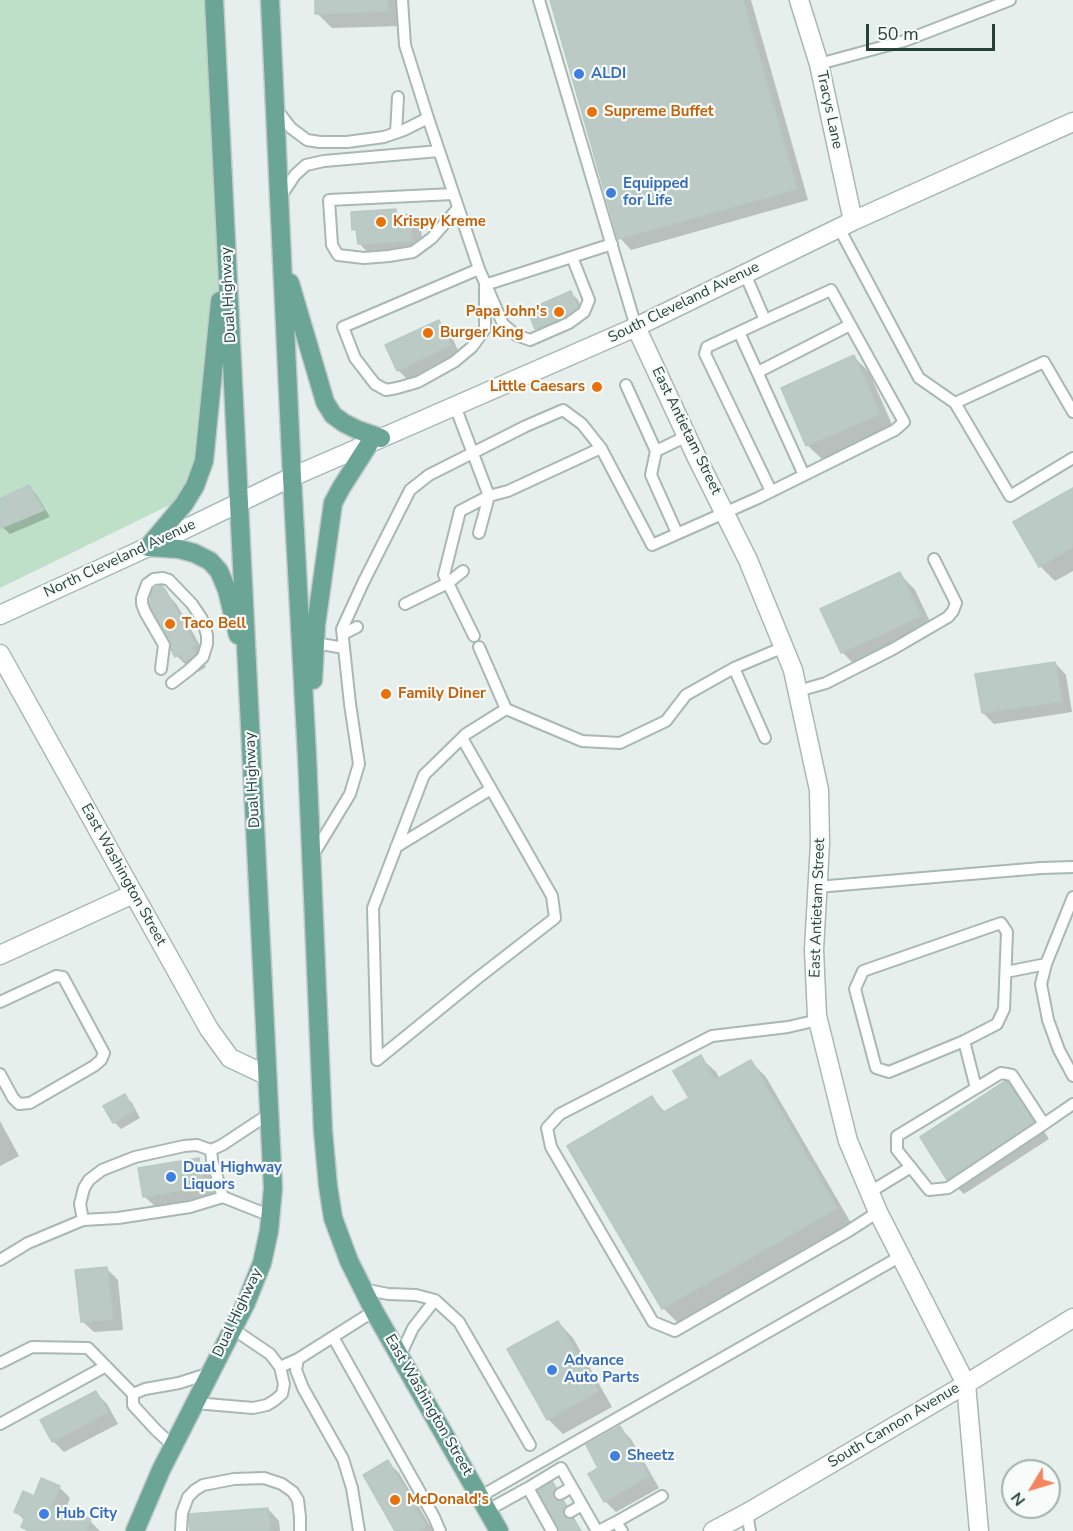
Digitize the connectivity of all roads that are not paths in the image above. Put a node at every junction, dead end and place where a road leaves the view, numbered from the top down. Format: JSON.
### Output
{"nodes":[{"id":1,"x":214,"y":0,"type":"edge"},
{"id":2,"x":270,"y":0,"type":"edge"},
{"id":3,"x":402,"y":0,"type":"edge"},
{"id":4,"x":539,"y":0,"type":"edge"},
{"id":5,"x":799,"y":0,"type":"edge"},
{"id":6,"x":1010,"y":0,"type":"edge"},
{"id":7,"x":819,"y":64,"type":"junction"},
{"id":8,"x":398,"y":97,"type":"dead end"},
{"id":9,"x":275,"y":107,"type":"junction"},
{"id":10,"x":428,"y":118,"type":"junction"},
{"id":11,"x":1073,"y":122,"type":"edge"},
{"id":12,"x":396,"y":133,"type":"junction"},
{"id":13,"x":439,"y":151,"type":"junction"},
{"id":14,"x":453,"y":194,"type":"junction"},
{"id":15,"x":279,"y":199,"type":"junction"},
{"id":16,"x":458,"y":208,"type":"junction"},
{"id":17,"x":846,"y":225,"type":"junction"},
{"id":18,"x":226,"y":239,"type":"junction"},
{"id":19,"x":612,"y":244,"type":"junction"},
{"id":20,"x":281,"y":255,"type":"junction"},
{"id":21,"x":572,"y":257,"type":"junction"},
{"id":22,"x":479,"y":269,"type":"junction"},
{"id":23,"x":745,"y":274,"type":"junction"},
{"id":24,"x":485,"y":285,"type":"junction"},
{"id":25,"x":765,"y":320,"type":"junction"},
{"id":26,"x":850,"y":325,"type":"junction"},
{"id":27,"x":636,"y":327,"type":"junction"},
{"id":28,"x":740,"y":332,"type":"junction"},
{"id":29,"x":758,"y":372,"type":"junction"},
{"id":30,"x":626,"y":385,"type":"dead end"},
{"id":31,"x":956,"y":403,"type":"junction"},
{"id":32,"x":455,"y":406,"type":"junction"},
{"id":33,"x":1073,"y":412,"type":"edge"},
{"id":34,"x":687,"y":436,"type":"junction"},
{"id":35,"x":375,"y":441,"type":"junction"},
{"id":36,"x":601,"y":448,"type":"junction"},
{"id":37,"x":656,"y":450,"type":"junction"},
{"id":38,"x":473,"y":454,"type":"junction"},
{"id":39,"x":1073,"y":458,"type":"edge"},
{"id":40,"x":804,"y":475,"type":"junction"},
{"id":41,"x":292,"y":477,"type":"junction"},
{"id":42,"x":771,"y":491,"type":"junction"},
{"id":43,"x":489,"y":496,"type":"junction"},
{"id":44,"x":240,"y":502,"type":"junction"},
{"id":45,"x":725,"y":512,"type":"junction"},
{"id":46,"x":479,"y":533,"type":"dead end"},
{"id":47,"x":677,"y":533,"type":"junction"},
{"id":48,"x":148,"y":547,"type":"junction"},
{"id":49,"x":934,"y":559,"type":"dead end"},
{"id":50,"x":463,"y":571,"type":"dead end"},
{"id":51,"x":448,"y":583,"type":"junction"},
{"id":52,"x":405,"y":604,"type":"dead end"},
{"id":53,"x":0,"y":615,"type":"edge"},
{"id":54,"x":357,"y":627,"type":"dead end"},
{"id":55,"x":343,"y":634,"type":"junction"},
{"id":56,"x":315,"y":643,"type":"junction"},
{"id":57,"x":784,"y":647,"type":"junction"},
{"id":58,"x":344,"y":648,"type":"junction"},
{"id":59,"x":0,"y":654,"type":"edge"},
{"id":60,"x":734,"y":668,"type":"junction"},
{"id":61,"x":161,"y":669,"type":"dead end"},
{"id":62,"x":248,"y":677,"type":"junction"},
{"id":63,"x":172,"y":683,"type":"dead end"},
{"id":64,"x":798,"y":691,"type":"junction"},
{"id":65,"x":506,"y":709,"type":"junction"},
{"id":66,"x":462,"y":738,"type":"junction"},
{"id":67,"x":765,"y":738,"type":"dead end"},
{"id":68,"x":307,"y":756,"type":"junction"},
{"id":69,"x":491,"y":789,"type":"junction"},
{"id":70,"x":396,"y":848,"type":"junction"},
{"id":71,"x":312,"y":858,"type":"junction"},
{"id":72,"x":1073,"y":867,"type":"edge"},
{"id":73,"x":817,"y":887,"type":"junction"},
{"id":74,"x":133,"y":894,"type":"junction"},
{"id":75,"x":1073,"y":897,"type":"edge"},
{"id":76,"x":0,"y":955,"type":"edge"},
{"id":77,"x":1046,"y":964,"type":"junction"},
{"id":78,"x":1006,"y":972,"type":"junction"},
{"id":79,"x":0,"y":1002,"type":"edge"},
{"id":80,"x":818,"y":1020,"type":"junction"},
{"id":81,"x":964,"y":1041,"type":"junction"},
{"id":82,"x":0,"y":1074,"type":"edge"},
{"id":83,"x":266,"y":1074,"type":"junction"},
{"id":84,"x":1073,"y":1076,"type":"edge"},
{"id":85,"x":976,"y":1089,"type":"junction"},
{"id":86,"x":1073,"y":1104,"type":"edge"},
{"id":87,"x":269,"y":1114,"type":"junction"},
{"id":88,"x":1044,"y":1124,"type":"junction"},
{"id":89,"x":211,"y":1150,"type":"junction"},
{"id":90,"x":911,"y":1167,"type":"junction"},
{"id":91,"x":870,"y":1192,"type":"junction"},
{"id":92,"x":223,"y":1197,"type":"junction"},
{"id":93,"x":878,"y":1212,"type":"junction"},
{"id":94,"x":271,"y":1216,"type":"junction"},
{"id":95,"x":83,"y":1220,"type":"junction"},
{"id":96,"x":901,"y":1256,"type":"junction"},
{"id":97,"x":0,"y":1260,"type":"edge"},
{"id":98,"x":363,"y":1289,"type":"junction"},
{"id":99,"x":435,"y":1300,"type":"junction"},
{"id":100,"x":374,"y":1311,"type":"junction"},
{"id":101,"x":1073,"y":1318,"type":"edge"},
{"id":102,"x":233,"y":1329,"type":"junction"},
{"id":103,"x":333,"y":1337,"type":"junction"},
{"id":104,"x":400,"y":1356,"type":"junction"},
{"id":105,"x":298,"y":1359,"type":"junction"},
{"id":106,"x":0,"y":1363,"type":"edge"},
{"id":107,"x":106,"y":1366,"type":"junction"},
{"id":108,"x":280,"y":1366,"type":"junction"},
{"id":109,"x":210,"y":1372,"type":"junction"},
{"id":110,"x":966,"y":1384,"type":"junction"},
{"id":111,"x":133,"y":1394,"type":"junction"},
{"id":112,"x":195,"y":1403,"type":"junction"},
{"id":113,"x":0,"y":1424,"type":"edge"},
{"id":114,"x":530,"y":1445,"type":"dead end"},
{"id":115,"x":173,"y":1446,"type":"junction"},
{"id":116,"x":572,"y":1487,"type":"junction"},
{"id":117,"x":528,"y":1488,"type":"junction"},
{"id":118,"x":560,"y":1494,"type":"dead end"},
{"id":119,"x":662,"y":1496,"type":"dead end"},
{"id":120,"x":484,"y":1503,"type":"junction"},
{"id":121,"x":582,"y":1505,"type":"junction"},
{"id":122,"x":570,"y":1512,"type":"dead end"},
{"id":123,"x":747,"y":1513,"type":"junction"},
{"id":124,"x":551,"y":1526,"type":"edge"},
{"id":125,"x":619,"y":1527,"type":"edge"},
{"id":126,"x":597,"y":1529,"type":"edge"},
{"id":127,"x":135,"y":1531,"type":"edge"},
{"id":128,"x":182,"y":1531,"type":"edge"},
{"id":129,"x":300,"y":1531,"type":"edge"},
{"id":130,"x":359,"y":1531,"type":"edge"},
{"id":131,"x":440,"y":1531,"type":"edge"},
{"id":132,"x":500,"y":1531,"type":"edge"},
{"id":133,"x":583,"y":1531,"type":"edge"},
{"id":134,"x":713,"y":1531,"type":"edge"},
{"id":135,"x":750,"y":1531,"type":"edge"},
{"id":136,"x":979,"y":1531,"type":"edge"}],
"edges":[{"from":1,"to":18,"type":"main road","name":"Dual Highway"},
{"from":2,"to":9,"type":"main road"},
{"from":3,"to":10,"type":"lane"},
{"from":4,"to":19,"type":"lane"},
{"from":5,"to":7,"type":"street","name":"Tracys Lane"},
{"from":6,"to":7,"type":"lane"},
{"from":7,"to":17,"type":"street","name":"Tracys Lane"},
{"from":8,"to":12,"type":"lane"},
{"from":9,"to":12,"type":"lane"},
{"from":9,"to":15,"type":"main road"},
{"from":10,"to":12,"type":"lane"},
{"from":10,"to":13,"type":"lane"},
{"from":11,"to":17,"type":"street","name":"South Cleveland Avenue"},
{"from":13,"to":14,"type":"lane"},
{"from":13,"to":15,"type":"lane"},
{"from":14,"to":16,"type":"lane"},
{"from":14,"to":16,"type":"lane"},
{"from":15,"to":20,"type":"main road"},
{"from":16,"to":22,"type":"lane"},
{"from":17,"to":23,"type":"street","name":"South Cleveland Avenue"},
{"from":17,"to":31,"type":"lane"},
{"from":18,"to":44,"type":"main road","name":"Dual Highway"},
{"from":18,"to":48,"type":"main road"},
{"from":19,"to":21,"type":"lane"},
{"from":19,"to":27,"type":"lane"},
{"from":20,"to":35,"type":"main road"},
{"from":20,"to":41,"type":"main road"},
{"from":21,"to":24,"type":"lane"},
{"from":21,"to":24,"type":"lane"},
{"from":22,"to":24,"type":"lane"},
{"from":22,"to":24,"type":"lane"},
{"from":23,"to":25,"type":"lane"},
{"from":23,"to":27,"type":"street","name":"South Cleveland Avenue"},
{"from":25,"to":26,"type":"lane"},
{"from":25,"to":28,"type":"lane"},
{"from":26,"to":29,"type":"lane"},
{"from":26,"to":40,"type":"lane"},
{"from":27,"to":32,"type":"street","name":"South Cleveland Avenue"},
{"from":27,"to":34,"type":"street","name":"East Antietam Street"},
{"from":28,"to":29,"type":"lane"},
{"from":28,"to":42,"type":"lane"},
{"from":29,"to":40,"type":"lane"},
{"from":30,"to":37,"type":"lane"},
{"from":31,"to":33,"type":"lane"},
{"from":31,"to":39,"type":"lane"},
{"from":32,"to":35,"type":"street","name":"South Cleveland Avenue"},
{"from":32,"to":38,"type":"lane"},
{"from":34,"to":37,"type":"lane"},
{"from":34,"to":45,"type":"street","name":"East Antietam Street"},
{"from":35,"to":41,"type":"street","name":"South Cleveland Avenue"},
{"from":35,"to":56,"type":"main road"},
{"from":36,"to":38,"type":"lane"},
{"from":36,"to":43,"type":"lane"},
{"from":36,"to":47,"type":"lane"},
{"from":37,"to":47,"type":"lane"},
{"from":38,"to":43,"type":"lane"},
{"from":38,"to":55,"type":"lane"},
{"from":40,"to":42,"type":"lane"},
{"from":41,"to":44,"type":"street","name":"North Cleveland Avenue"},
{"from":41,"to":68,"type":"main road"},
{"from":42,"to":45,"type":"lane"},
{"from":43,"to":46,"type":"lane"},
{"from":43,"to":51,"type":"lane"},
{"from":44,"to":48,"type":"street","name":"North Cleveland Avenue"},
{"from":44,"to":62,"type":"main road","name":"Dual Highway"},
{"from":45,"to":47,"type":"lane"},
{"from":45,"to":57,"type":"street","name":"East Antietam Street"},
{"from":48,"to":53,"type":"street","name":"North Cleveland Avenue"},
{"from":48,"to":62,"type":"main road"},
{"from":49,"to":64,"type":"lane"},
{"from":50,"to":51,"type":"lane"},
{"from":51,"to":52,"type":"lane"},
{"from":51,"to":65,"type":"lane"},
{"from":54,"to":55,"type":"lane"},
{"from":55,"to":58,"type":"lane"},
{"from":56,"to":58,"type":"lane"},
{"from":56,"to":68,"type":"main road"},
{"from":57,"to":60,"type":"lane"},
{"from":57,"to":64,"type":"street","name":"East Antietam Street"},
{"from":58,"to":71,"type":"lane"},
{"from":59,"to":74,"type":"street","name":"East Washington Street"},
{"from":60,"to":65,"type":"lane"},
{"from":60,"to":67,"type":"lane"},
{"from":61,"to":63,"type":"lane"},
{"from":62,"to":83,"type":"main road","name":"Dual Highway"},
{"from":64,"to":73,"type":"street","name":"East Antietam Street"},
{"from":65,"to":66,"type":"lane"},
{"from":66,"to":69,"type":"lane"},
{"from":66,"to":70,"type":"lane"},
{"from":68,"to":71,"type":"main road"},
{"from":69,"to":70,"type":"lane"},
{"from":69,"to":70,"type":"lane"},
{"from":71,"to":98,"type":"main road"},
{"from":72,"to":73,"type":"lane"},
{"from":73,"to":80,"type":"street","name":"East Antietam Street"},
{"from":74,"to":76,"type":"street"},
{"from":74,"to":83,"type":"street","name":"East Washington Street"},
{"from":75,"to":77,"type":"lane"},
{"from":77,"to":78,"type":"lane"},
{"from":77,"to":84,"type":"lane"},
{"from":78,"to":81,"type":"lane"},
{"from":78,"to":81,"type":"lane"},
{"from":79,"to":82,"type":"lane"},
{"from":80,"to":91,"type":"street","name":"East Antietam Street"},
{"from":80,"to":93,"type":"lane"},
{"from":81,"to":85,"type":"lane"},
{"from":83,"to":87,"type":"main road","name":"Dual Highway"},
{"from":85,"to":88,"type":"lane"},
{"from":85,"to":90,"type":"lane"},
{"from":86,"to":88,"type":"lane"},
{"from":87,"to":89,"type":"lane"},
{"from":87,"to":94,"type":"main road","name":"Dual Highway"},
{"from":88,"to":90,"type":"lane"},
{"from":89,"to":92,"type":"lane"},
{"from":89,"to":95,"type":"lane"},
{"from":90,"to":91,"type":"lane"},
{"from":91,"to":93,"type":"street","name":"East Antietam Street"},
{"from":92,"to":94,"type":"lane"},
{"from":92,"to":95,"type":"lane"},
{"from":93,"to":96,"type":"street","name":"East Antietam Street"},
{"from":94,"to":102,"type":"main road","name":"Dual Highway"},
{"from":95,"to":97,"type":"lane"},
{"from":96,"to":110,"type":"street","name":"East Antietam Street"},
{"from":96,"to":120,"type":"lane"},
{"from":98,"to":99,"type":"lane"},
{"from":98,"to":100,"type":"main road"},
{"from":99,"to":104,"type":"lane"},
{"from":99,"to":114,"type":"lane"},
{"from":100,"to":103,"type":"lane"},
{"from":100,"to":104,"type":"main road","name":"East Washington Street"},
{"from":101,"to":110,"type":"street","name":"South Cannon Avenue"},
{"from":102,"to":108,"type":"lane"},
{"from":102,"to":109,"type":"main road","name":"Dual Highway"},
{"from":103,"to":105,"type":"lane"},
{"from":103,"to":131,"type":"lane"},
{"from":104,"to":120,"type":"main road","name":"East Washington Street"},
{"from":105,"to":108,"type":"lane"},
{"from":105,"to":130,"type":"lane"},
{"from":106,"to":107,"type":"lane"},
{"from":107,"to":111,"type":"lane"},
{"from":107,"to":113,"type":"lane"},
{"from":108,"to":112,"type":"lane"},
{"from":109,"to":111,"type":"lane"},
{"from":109,"to":112,"type":"main road","name":"Dual Highway"},
{"from":110,"to":123,"type":"street","name":"South Cannon Avenue"},
{"from":110,"to":136,"type":"street","name":"East Antietam Street"},
{"from":111,"to":115,"type":"lane"},
{"from":112,"to":115,"type":"main road","name":"Dual Highway"},
{"from":115,"to":127,"type":"main road","name":"Dual Highway"},
{"from":116,"to":117,"type":"lane"},
{"from":116,"to":118,"type":"lane"},
{"from":116,"to":121,"type":"lane"},
{"from":117,"to":120,"type":"lane"},
{"from":117,"to":124,"type":"lane"},
{"from":119,"to":125,"type":"lane"},
{"from":120,"to":132,"type":"main road","name":"East Washington Street"},
{"from":121,"to":122,"type":"lane"},
{"from":121,"to":126,"type":"lane"},
{"from":123,"to":134,"type":"street","name":"South Cannon Avenue"},
{"from":123,"to":135,"type":"lane"},
{"from":125,"to":126,"type":"lane"},
{"from":126,"to":133,"type":"lane"},
{"from":128,"to":129,"type":"lane"}]}
